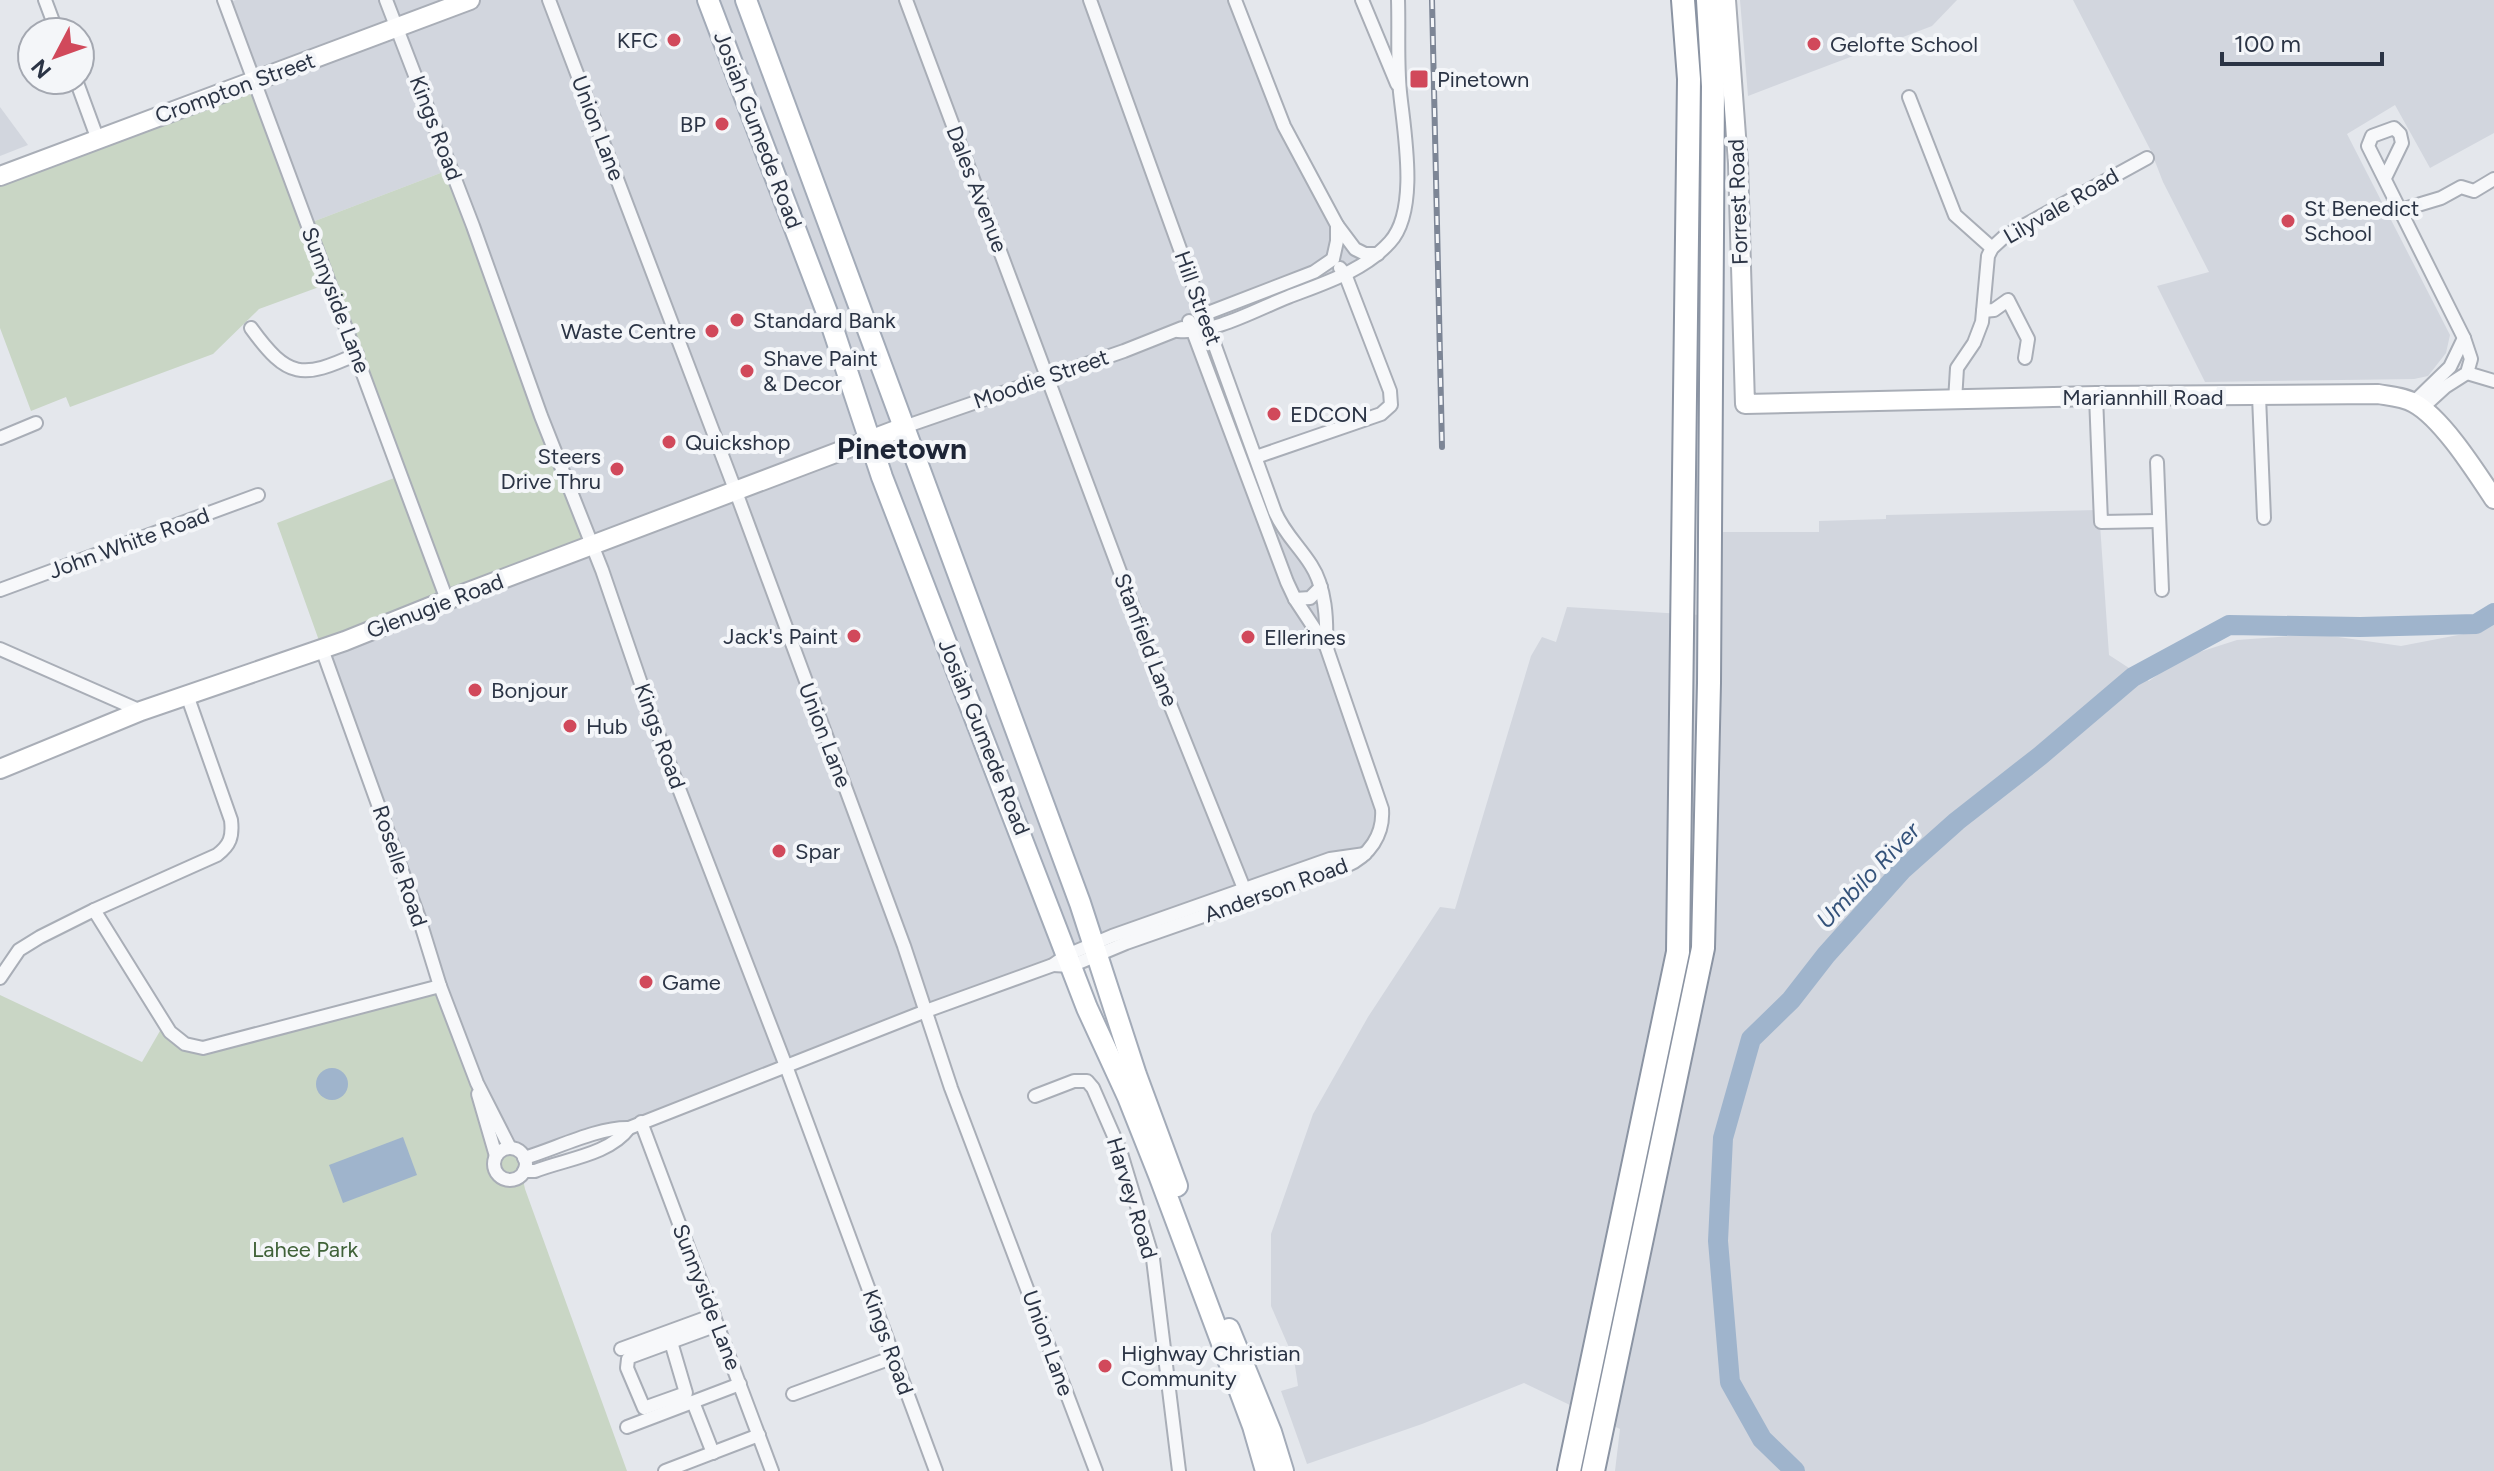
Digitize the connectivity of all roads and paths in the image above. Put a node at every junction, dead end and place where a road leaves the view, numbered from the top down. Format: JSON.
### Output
{"nodes":[{"id":1,"x":224,"y":0,"type":"edge"},
{"id":2,"x":386,"y":0,"type":"edge"},
{"id":3,"x":470,"y":0,"type":"edge"},
{"id":4,"x":549,"y":0,"type":"edge"},
{"id":5,"x":708,"y":0,"type":"edge"},
{"id":6,"x":746,"y":0,"type":"edge"},
{"id":7,"x":906,"y":0,"type":"edge"},
{"id":8,"x":1090,"y":0,"type":"edge"},
{"id":9,"x":1235,"y":0,"type":"edge"},
{"id":10,"x":1362,"y":0,"type":"edge"},
{"id":11,"x":1398,"y":0,"type":"edge"},
{"id":12,"x":1683,"y":0,"type":"edge"},
{"id":13,"x":1708,"y":0,"type":"edge"},
{"id":14,"x":1726,"y":0,"type":"edge"},
{"id":15,"x":396,"y":29,"type":"junction"},
{"id":16,"x":254,"y":81,"type":"junction"},
{"id":17,"x":1400,"y":90,"type":"junction"},
{"id":18,"x":82,"y":96,"type":"edge"},
{"id":19,"x":1909,"y":97,"type":"dead end"},
{"id":20,"x":98,"y":140,"type":"junction"},
{"id":21,"x":2147,"y":158,"type":"dead end"},
{"id":22,"x":0,"y":176,"type":"edge"},
{"id":23,"x":2385,"y":178,"type":"junction"},
{"id":24,"x":2494,"y":179,"type":"edge"},
{"id":25,"x":2401,"y":210,"type":"junction"},
{"id":26,"x":1337,"y":225,"type":"junction"},
{"id":27,"x":1992,"y":248,"type":"junction"},
{"id":28,"x":1378,"y":254,"type":"junction"},
{"id":29,"x":1333,"y":259,"type":"junction"},
{"id":30,"x":1345,"y":274,"type":"junction"},
{"id":31,"x":1983,"y":311,"type":"junction"},
{"id":32,"x":1207,"y":320,"type":"junction"},
{"id":33,"x":1191,"y":327,"type":"junction"},
{"id":34,"x":251,"y":328,"type":"dead end"},
{"id":35,"x":2464,"y":338,"type":"junction"},
{"id":36,"x":357,"y":354,"type":"junction"},
{"id":37,"x":2025,"y":358,"type":"dead end"},
{"id":38,"x":1744,"y":373,"type":"junction"},
{"id":39,"x":2467,"y":373,"type":"junction"},
{"id":40,"x":1047,"y":377,"type":"junction"},
{"id":41,"x":2494,"y":381,"type":"edge"},
{"id":42,"x":2096,"y":396,"type":"junction"},
{"id":43,"x":2259,"y":396,"type":"junction"},
{"id":44,"x":1955,"y":401,"type":"junction"},
{"id":45,"x":1745,"y":404,"type":"joint"},
{"id":46,"x":2418,"y":405,"type":"junction"},
{"id":47,"x":1773,"y":406,"type":"junction"},
{"id":48,"x":36,"y":423,"type":"dead end"},
{"id":49,"x":904,"y":427,"type":"junction"},
{"id":50,"x":0,"y":438,"type":"edge"},
{"id":51,"x":869,"y":441,"type":"junction"},
{"id":52,"x":1256,"y":457,"type":"junction"},
{"id":53,"x":2157,"y":462,"type":"dead end"},
{"id":54,"x":736,"y":492,"type":"junction"},
{"id":55,"x":258,"y":495,"type":"dead end"},
{"id":56,"x":2494,"y":499,"type":"edge"},
{"id":57,"x":2264,"y":518,"type":"dead end"},
{"id":58,"x":2158,"y":521,"type":"junction"},
{"id":59,"x":593,"y":547,"type":"junction"},
{"id":60,"x":1321,"y":587,"type":"junction"},
{"id":61,"x":1,"y":589,"type":"edge"},
{"id":62,"x":2162,"y":590,"type":"dead end"},
{"id":63,"x":1295,"y":599,"type":"junction"},
{"id":64,"x":447,"y":600,"type":"junction"},
{"id":65,"x":1326,"y":646,"type":"junction"},
{"id":66,"x":0,"y":649,"type":"edge"},
{"id":67,"x":322,"y":649,"type":"junction"},
{"id":68,"x":187,"y":695,"type":"junction"},
{"id":69,"x":141,"y":711,"type":"junction"},
{"id":70,"x":0,"y":769,"type":"edge"},
{"id":71,"x":1365,"y":854,"type":"joint"},
{"id":72,"x":1247,"y":895,"type":"junction"},
{"id":73,"x":94,"y":910,"type":"junction"},
{"id":74,"x":1096,"y":949,"type":"junction"},
{"id":75,"x":1064,"y":962,"type":"junction"},
{"id":76,"x":0,"y":978,"type":"edge"},
{"id":77,"x":440,"y":986,"type":"junction"},
{"id":78,"x":926,"y":1011,"type":"junction"},
{"id":79,"x":786,"y":1066,"type":"junction"},
{"id":80,"x":477,"y":1083,"type":"junction"},
{"id":81,"x":1035,"y":1096,"type":"dead end"},
{"id":82,"x":635,"y":1125,"type":"junction"},
{"id":83,"x":510,"y":1148,"type":"junction"},
{"id":84,"x":496,"y":1156,"type":"junction"},
{"id":85,"x":524,"y":1164,"type":"junction"},
{"id":86,"x":1624,"y":1210,"type":"junction"},
{"id":87,"x":1633,"y":1285,"type":"junction"},
{"id":88,"x":716,"y":1320,"type":"junction"},
{"id":89,"x":671,"y":1342,"type":"junction"},
{"id":90,"x":621,"y":1349,"type":"dead end"},
{"id":91,"x":894,"y":1357,"type":"junction"},
{"id":92,"x":740,"y":1384,"type":"junction"},
{"id":93,"x":793,"y":1394,"type":"dead end"},
{"id":94,"x":693,"y":1402,"type":"junction"},
{"id":95,"x":627,"y":1427,"type":"dead end"},
{"id":96,"x":759,"y":1435,"type":"junction"},
{"id":97,"x":713,"y":1453,"type":"junction"},
{"id":98,"x":665,"y":1471,"type":"edge"},
{"id":99,"x":771,"y":1471,"type":"edge"},
{"id":100,"x":936,"y":1471,"type":"edge"},
{"id":101,"x":1096,"y":1471,"type":"edge"},
{"id":102,"x":1179,"y":1471,"type":"edge"},
{"id":103,"x":1266,"y":1471,"type":"edge"},
{"id":104,"x":1283,"y":1471,"type":"edge"},
{"id":105,"x":1560,"y":1471,"type":"edge"},
{"id":106,"x":1569,"y":1471,"type":"edge"},
{"id":107,"x":1593,"y":1471,"type":"edge"},
{"id":108,"x":1606,"y":1471,"type":"edge"}],
"edges":[{"from":1,"to":16,"type":"street","name":"Sunnyside Lane"},
{"from":2,"to":15,"type":"street","name":"Kings Road"},
{"from":3,"to":15,"type":"street","name":"Crompton Street"},
{"from":4,"to":54,"type":"street","name":"Union Lane"},
{"from":5,"to":51,"type":"main road","name":"Josiah Gumede Road"},
{"from":6,"to":49,"type":"main road","name":"Josiah Gumede Road"},
{"from":7,"to":40,"type":"street","name":"Dales Avenue"},
{"from":8,"to":32,"type":"street","name":"Hill Street"},
{"from":9,"to":26,"type":"street"},
{"from":10,"to":17,"type":"street"},
{"from":11,"to":17,"type":"street"},
{"from":12,"to":86,"type":"highway"},
{"from":13,"to":87,"type":"highway"},
{"from":14,"to":38,"type":"street","name":"Forrest Road"},
{"from":15,"to":16,"type":"street","name":"Crompton Street"},
{"from":15,"to":59,"type":"street","name":"Kings Road"},
{"from":16,"to":20,"type":"street","name":"Crompton Street"},
{"from":16,"to":36,"type":"street","name":"Sunnyside Lane"},
{"from":17,"to":28,"type":"street"},
{"from":18,"to":20,"type":"street"},
{"from":19,"to":27,"type":"street"},
{"from":20,"to":22,"type":"street","name":"Crompton Street"},
{"from":21,"to":27,"type":"street","name":"Lilyvale Road"},
{"from":23,"to":23,"type":"street"},
{"from":23,"to":25,"type":"street"},
{"from":24,"to":25,"type":"street"},
{"from":25,"to":35,"type":"street"},
{"from":26,"to":28,"type":"street"},
{"from":26,"to":29,"type":"street"},
{"from":27,"to":31,"type":"street","name":"Lilyvale Road"},
{"from":28,"to":30,"type":"street","name":"Moodie Street"},
{"from":29,"to":30,"type":"street"},
{"from":29,"to":32,"type":"street","name":"Moodie Street"},
{"from":30,"to":32,"type":"street","name":"Moodie Street"},
{"from":30,"to":52,"type":"street"},
{"from":31,"to":37,"type":"street"},
{"from":31,"to":44,"type":"street","name":"Lilyvale Road"},
{"from":32,"to":33,"type":"street","name":"Moodie Street"},
{"from":32,"to":52,"type":"street","name":"Hill Street"},
{"from":33,"to":40,"type":"street","name":"Moodie Street"},
{"from":33,"to":63,"type":"street","name":"Hill Street"},
{"from":34,"to":36,"type":"street"},
{"from":35,"to":39,"type":"street"},
{"from":35,"to":46,"type":"street"},
{"from":36,"to":64,"type":"street","name":"Sunnyside Lane"},
{"from":38,"to":45,"type":"street","name":"Forrest Road"},
{"from":38,"to":47,"type":"street"},
{"from":39,"to":41,"type":"street"},
{"from":39,"to":46,"type":"street"},
{"from":40,"to":49,"type":"street","name":"Moodie Street"},
{"from":40,"to":72,"type":"street","name":"Stanfield Lane"},
{"from":42,"to":43,"type":"street","name":"Mariannhill Road"},
{"from":42,"to":44,"type":"street","name":"Mariannhill Road"},
{"from":42,"to":58,"type":"street"},
{"from":43,"to":46,"type":"street","name":"Mariannhill Road"},
{"from":43,"to":57,"type":"street"},
{"from":44,"to":47,"type":"street","name":"Mariannhill Road"},
{"from":45,"to":47,"type":"street","name":"Mariannhill Road"},
{"from":46,"to":56,"type":"street"},
{"from":48,"to":50,"type":"street"},
{"from":49,"to":51,"type":"street","name":"Glenugie Road"},
{"from":49,"to":74,"type":"main road","name":"Josiah Gumede Road"},
{"from":51,"to":54,"type":"street","name":"Glenugie Road"},
{"from":51,"to":75,"type":"main road","name":"Josiah Gumede Road"},
{"from":52,"to":60,"type":"street","name":"Hill Street"},
{"from":53,"to":58,"type":"street"},
{"from":54,"to":59,"type":"street","name":"Glenugie Road"},
{"from":54,"to":78,"type":"street","name":"Union Lane"},
{"from":55,"to":61,"type":"street","name":"John White Road"},
{"from":58,"to":62,"type":"street"},
{"from":59,"to":64,"type":"street","name":"Glenugie Road"},
{"from":59,"to":79,"type":"street","name":"Kings Road"},
{"from":60,"to":63,"type":"street"},
{"from":60,"to":65,"type":"street","name":"Hill Street"},
{"from":63,"to":65,"type":"street","name":"Hill Street"},
{"from":64,"to":67,"type":"street","name":"Glenugie Road"},
{"from":65,"to":71,"type":"street","name":"Hill Street"},
{"from":66,"to":69,"type":"street"},
{"from":67,"to":68,"type":"street","name":"Glenugie Road"},
{"from":67,"to":77,"type":"street","name":"Roselle Road"},
{"from":68,"to":69,"type":"street","name":"Glenugie Road"},
{"from":68,"to":73,"type":"street"},
{"from":69,"to":70,"type":"street","name":"Glenugie Road"},
{"from":71,"to":72,"type":"street","name":"Anderson Road"},
{"from":72,"to":74,"type":"street","name":"Anderson Road"},
{"from":73,"to":76,"type":"street"},
{"from":73,"to":77,"type":"street"},
{"from":74,"to":75,"type":"street","name":"Anderson Road"},
{"from":74,"to":104,"type":"main road","name":"Josiah Gumede Road"},
{"from":75,"to":78,"type":"street","name":"Anderson Road"},
{"from":75,"to":103,"type":"main road","name":"Josiah Gumede Road"},
{"from":77,"to":80,"type":"street","name":"Roselle Road"},
{"from":78,"to":79,"type":"street","name":"Anderson Road"},
{"from":78,"to":101,"type":"street","name":"Union Lane"},
{"from":79,"to":82,"type":"street","name":"Anderson Road"},
{"from":79,"to":91,"type":"street","name":"Kings Road"},
{"from":80,"to":83,"type":"street","name":"Roselle Road"},
{"from":80,"to":84,"type":"street","name":"Roselle Road"},
{"from":81,"to":102,"type":"street","name":"Harvey Road"},
{"from":82,"to":85,"type":"street","name":"Anderson Road"},
{"from":82,"to":88,"type":"street","name":"Sunnyside Lane"},
{"from":83,"to":84,"type":"street"},
{"from":83,"to":85,"type":"street"},
{"from":84,"to":85,"type":"street"},
{"from":86,"to":105,"type":"highway"},
{"from":86,"to":106,"type":"highway"},
{"from":87,"to":107,"type":"highway"},
{"from":87,"to":108,"type":"highway"},
{"from":88,"to":89,"type":"street"},
{"from":88,"to":90,"type":"street"},
{"from":88,"to":92,"type":"street","name":"Sunnyside Lane"},
{"from":89,"to":89,"type":"street"},
{"from":91,"to":93,"type":"street"},
{"from":91,"to":100,"type":"street","name":"Kings Road"},
{"from":92,"to":94,"type":"street"},
{"from":92,"to":96,"type":"street","name":"Sunnyside Lane"},
{"from":94,"to":95,"type":"street"},
{"from":94,"to":97,"type":"street"},
{"from":96,"to":97,"type":"street"},
{"from":96,"to":99,"type":"street","name":"Sunnyside Lane"},
{"from":97,"to":98,"type":"street"}]}
